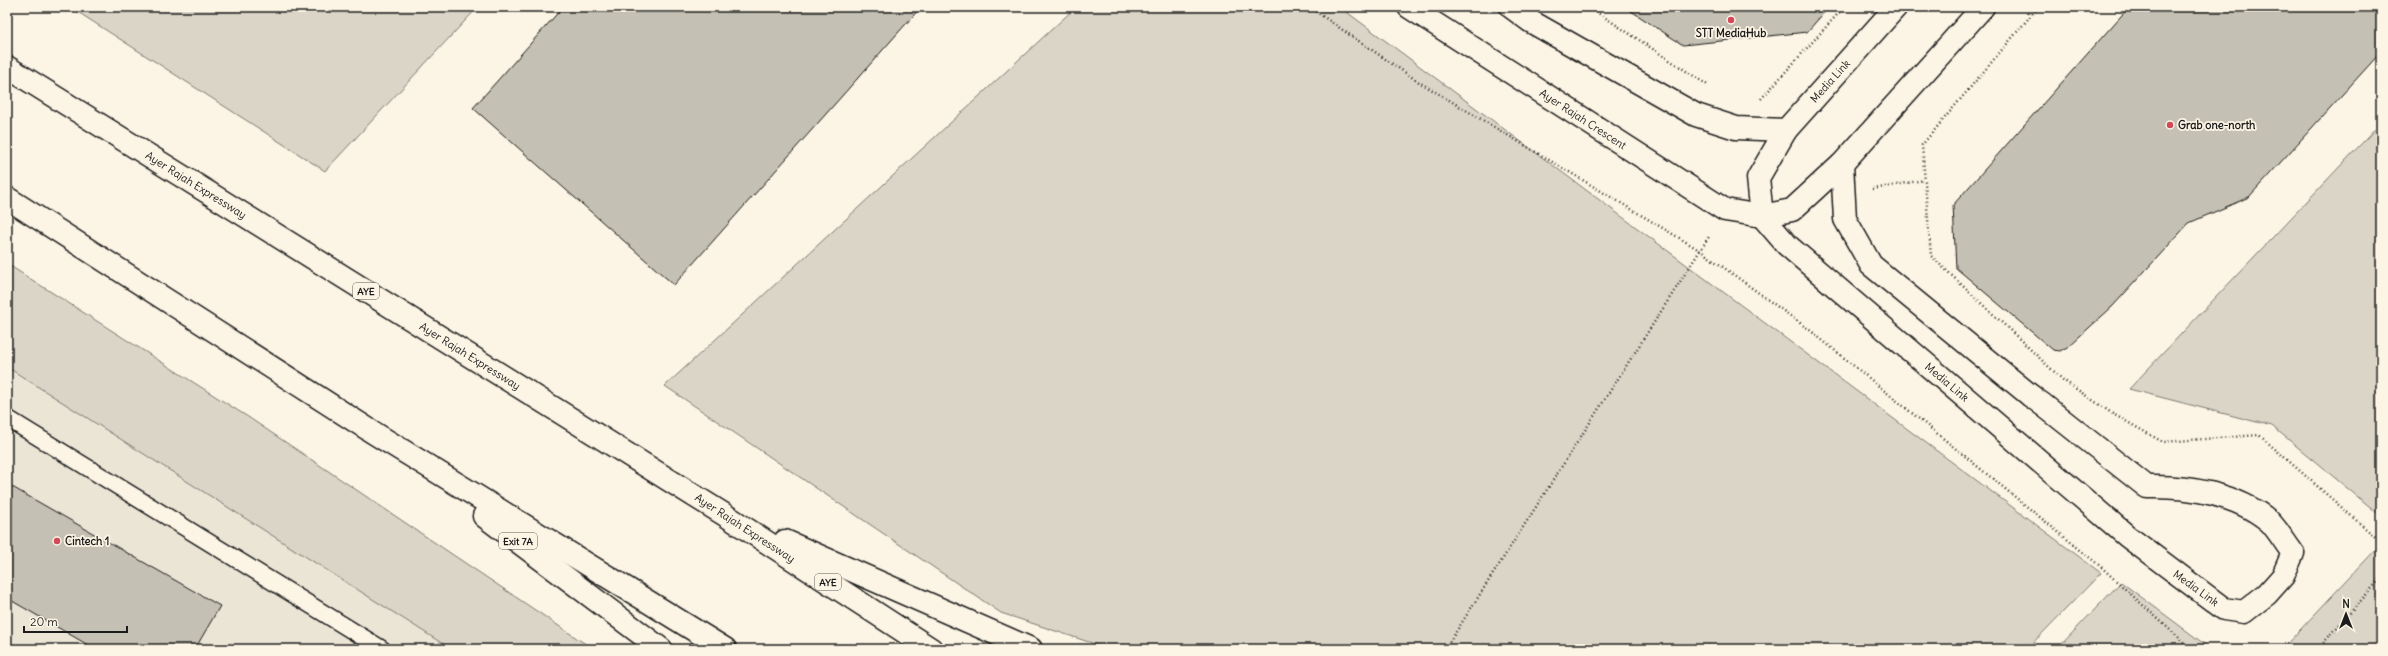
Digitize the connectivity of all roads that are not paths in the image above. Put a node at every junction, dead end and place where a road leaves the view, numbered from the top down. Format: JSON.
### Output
{"nodes":[{"id":1,"x":1409,"y":7,"type":"edge"},
{"id":2,"x":1511,"y":7,"type":"edge"},
{"id":3,"x":1896,"y":7,"type":"edge"},
{"id":4,"x":1983,"y":7,"type":"edge"},
{"id":5,"x":7,"y":67,"type":"edge"},
{"id":6,"x":1786,"y":130,"type":"junction"},
{"id":7,"x":1842,"y":164,"type":"junction"},
{"id":8,"x":7,"y":198,"type":"edge"},
{"id":9,"x":1762,"y":216,"type":"junction"},
{"id":10,"x":7,"y":418,"type":"edge"},
{"id":11,"x":374,"y":433,"type":"junction"},
{"id":12,"x":725,"y":515,"type":"junction"},
{"id":13,"x":382,"y":649,"type":"edge"},
{"id":14,"x":661,"y":649,"type":"edge"},
{"id":15,"x":725,"y":649,"type":"edge"},
{"id":16,"x":931,"y":649,"type":"edge"},
{"id":17,"x":1031,"y":649,"type":"edge"}],
"edges":[{"from":1,"to":9,"type":"main road","name":"Ayer Rajah Crescent"},
{"from":2,"to":6,"type":"main road"},
{"from":3,"to":6,"type":"main road","name":"Media Link"},
{"from":4,"to":7,"type":"main road"},
{"from":5,"to":12,"type":"main road","name":"Ayer Rajah Expressway","number":"AYE"},
{"from":6,"to":9,"type":"main road","name":"Media Link"},
{"from":7,"to":9,"type":"main road"},
{"from":7,"to":9,"type":"main road","name":"Media Link"},
{"from":8,"to":11,"type":"main road"},
{"from":10,"to":13,"type":"lane"},
{"from":11,"to":14,"type":"main road","number":"Exit 7A"},
{"from":11,"to":15,"type":"main road"},
{"from":12,"to":16,"type":"main road","name":"Ayer Rajah Expressway","number":"AYE"},
{"from":12,"to":17,"type":"main road"}]}
